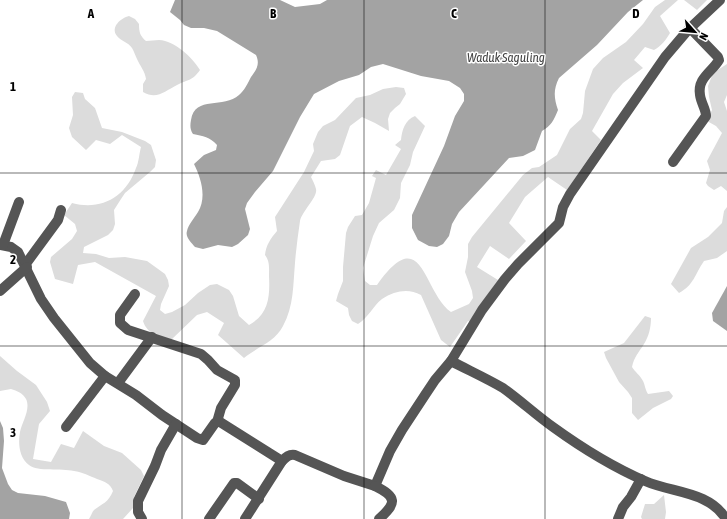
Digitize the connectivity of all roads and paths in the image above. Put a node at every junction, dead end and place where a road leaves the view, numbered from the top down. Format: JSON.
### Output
{"nodes":[{"id":1,"x":720,"y":0,"type":"edge"},
{"id":2,"x":690,"y":28,"type":"junction"},
{"id":3,"x":673,"y":162,"type":"dead end"},
{"id":4,"x":19,"y":202,"type":"dead end"},
{"id":5,"x":61,"y":210,"type":"dead end"},
{"id":6,"x":1,"y":245,"type":"edge"},
{"id":7,"x":26,"y":266,"type":"junction"},
{"id":8,"x":0,"y":291,"type":"edge"},
{"id":9,"x":135,"y":294,"type":"dead end"},
{"id":10,"x":152,"y":337,"type":"junction"},
{"id":11,"x":451,"y":361,"type":"junction"},
{"id":12,"x":105,"y":376,"type":"junction"},
{"id":13,"x":118,"y":383,"type":"junction"},
{"id":14,"x":217,"y":422,"type":"junction"},
{"id":15,"x":176,"y":424,"type":"junction"},
{"id":16,"x":66,"y":427,"type":"dead end"},
{"id":17,"x":282,"y":461,"type":"junction"},
{"id":18,"x":641,"y":479,"type":"junction"},
{"id":19,"x":375,"y":486,"type":"junction"},
{"id":20,"x":259,"y":499,"type":"junction"},
{"id":21,"x":142,"y":519,"type":"edge"},
{"id":22,"x":209,"y":519,"type":"edge"},
{"id":23,"x":245,"y":519,"type":"edge"},
{"id":24,"x":378,"y":519,"type":"edge"},
{"id":25,"x":618,"y":519,"type":"edge"},
{"id":26,"x":726,"y":519,"type":"edge"}],
"edges":[{"from":1,"to":2,"type":"street"},
{"from":2,"to":3,"type":"street"},
{"from":2,"to":11,"type":"street"},
{"from":4,"to":6,"type":"street"},
{"from":5,"to":7,"type":"street"},
{"from":6,"to":7,"type":"street"},
{"from":7,"to":8,"type":"street"},
{"from":7,"to":12,"type":"street"},
{"from":9,"to":10,"type":"street"},
{"from":10,"to":13,"type":"street"},
{"from":10,"to":14,"type":"street"},
{"from":11,"to":18,"type":"street"},
{"from":11,"to":19,"type":"street"},
{"from":12,"to":13,"type":"street"},
{"from":12,"to":16,"type":"street"},
{"from":13,"to":15,"type":"street"},
{"from":14,"to":15,"type":"street"},
{"from":14,"to":17,"type":"street"},
{"from":15,"to":21,"type":"street"},
{"from":17,"to":19,"type":"street"},
{"from":17,"to":20,"type":"street"},
{"from":18,"to":25,"type":"street"},
{"from":18,"to":26,"type":"street"},
{"from":19,"to":24,"type":"street"},
{"from":20,"to":22,"type":"street"},
{"from":20,"to":23,"type":"street"}]}
